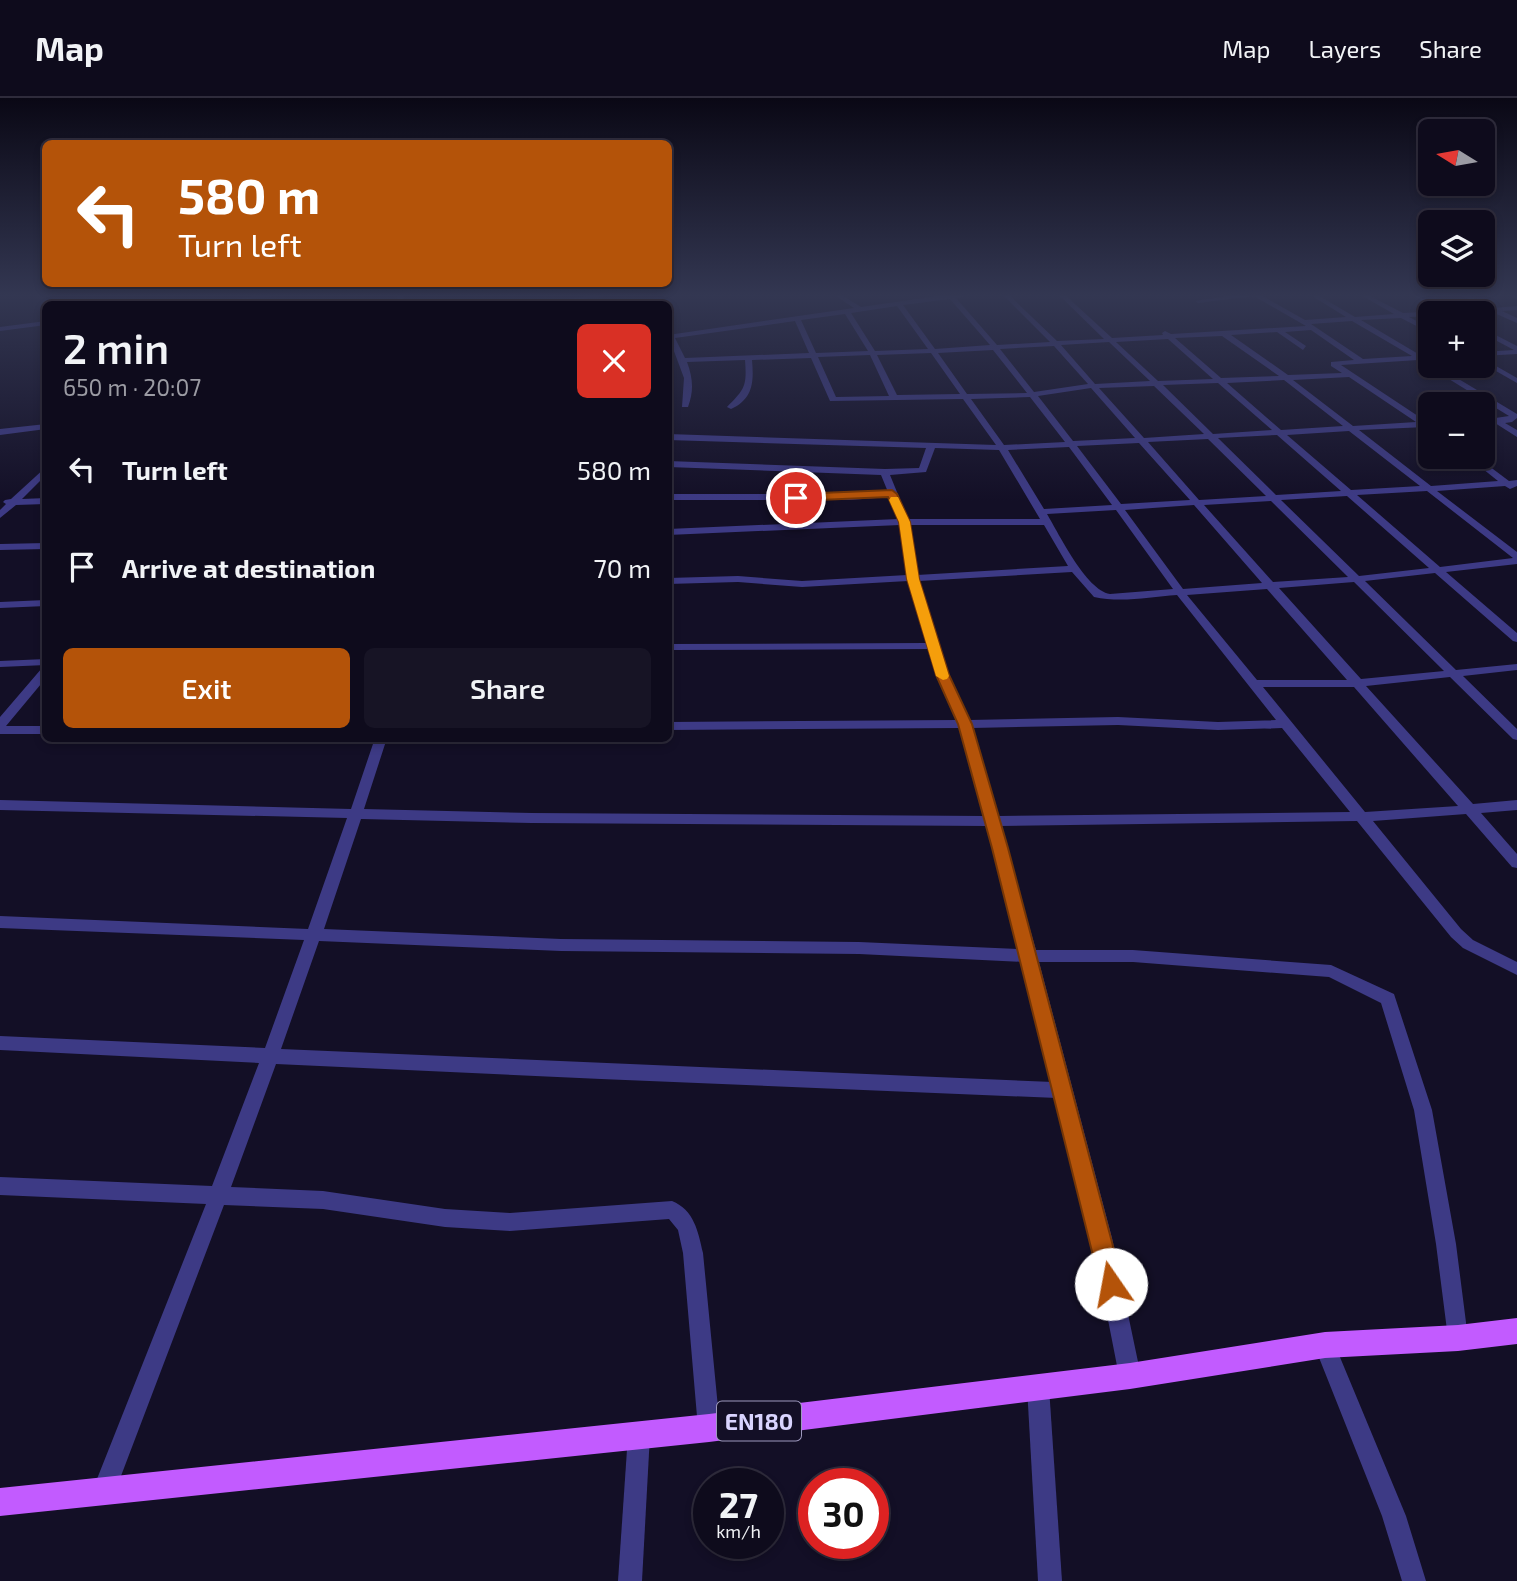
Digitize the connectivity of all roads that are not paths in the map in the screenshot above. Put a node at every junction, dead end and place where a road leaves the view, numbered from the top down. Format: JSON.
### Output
{"nodes":[{"id":1,"x":684,"y":363,"type":"edge"},
{"id":2,"x":749,"y":363,"type":"edge"},
{"id":3,"x":816,"y":363,"type":"edge"},
{"id":4,"x":877,"y":363,"type":"edge"},
{"id":5,"x":943,"y":363,"type":"edge"},
{"id":6,"x":1006,"y":363,"type":"edge"},
{"id":7,"x":1072,"y":363,"type":"edge"},
{"id":8,"x":1134,"y":363,"type":"edge"},
{"id":9,"x":1198,"y":363,"type":"edge"},
{"id":10,"x":1265,"y":363,"type":"edge"},
{"id":11,"x":1345,"y":363,"type":"edge"},
{"id":12,"x":1495,"y":367,"type":"edge"},
{"id":13,"x":1348,"y":375,"type":"junction"},
{"id":14,"x":1285,"y":378,"type":"junction"},
{"id":15,"x":1453,"y":378,"type":"edge"},
{"id":16,"x":1517,"y":380,"type":"edge"},
{"id":17,"x":1218,"y":381,"type":"junction"},
{"id":18,"x":1156,"y":383,"type":"junction"},
{"id":19,"x":1092,"y":386,"type":"junction"},
{"id":20,"x":1031,"y":395,"type":"junction"},
{"id":21,"x":966,"y":396,"type":"junction"},
{"id":22,"x":894,"y":398,"type":"junction"},
{"id":23,"x":685,"y":405,"type":"dead end"},
{"id":24,"x":1517,"y":405,"type":"edge"},
{"id":25,"x":1500,"y":406,"type":"junction"},
{"id":26,"x":731,"y":407,"type":"dead end"},
{"id":27,"x":1418,"y":420,"type":"edge"},
{"id":28,"x":1497,"y":421,"type":"joint"},
{"id":29,"x":1418,"y":426,"type":"edge"},
{"id":30,"x":42,"y":427,"type":"edge"},
{"id":31,"x":1349,"y":428,"type":"junction"},
{"id":32,"x":0,"y":432,"type":"edge"},
{"id":33,"x":1279,"y":432,"type":"junction"},
{"id":34,"x":1517,"y":434,"type":"edge"},
{"id":35,"x":1209,"y":435,"type":"junction"},
{"id":36,"x":672,"y":437,"type":"edge"},
{"id":37,"x":1139,"y":440,"type":"junction"},
{"id":38,"x":932,"y":444,"type":"junction"},
{"id":39,"x":1071,"y":445,"type":"junction"},
{"id":40,"x":1002,"y":448,"type":"junction"},
{"id":41,"x":672,"y":464,"type":"edge"},
{"id":42,"x":1490,"y":469,"type":"edge"},
{"id":43,"x":885,"y":472,"type":"junction"},
{"id":44,"x":42,"y":474,"type":"edge"},
{"id":45,"x":1512,"y":484,"type":"edge"},
{"id":46,"x":1430,"y":489,"type":"junction"},
{"id":47,"x":1517,"y":491,"type":"edge"},
{"id":48,"x":892,"y":494,"type":"junction"},
{"id":49,"x":1351,"y":495,"type":"junction"},
{"id":50,"x":672,"y":497,"type":"edge"},
{"id":51,"x":1274,"y":499,"type":"junction"},
{"id":52,"x":0,"y":502,"type":"edge"},
{"id":53,"x":13,"y":502,"type":"junction"},
{"id":54,"x":42,"y":502,"type":"edge"},
{"id":55,"x":1194,"y":502,"type":"junction"},
{"id":56,"x":1118,"y":506,"type":"junction"},
{"id":57,"x":1041,"y":512,"type":"junction"},
{"id":58,"x":0,"y":515,"type":"edge"},
{"id":59,"x":904,"y":522,"type":"junction"},
{"id":60,"x":1048,"y":523,"type":"junction"},
{"id":61,"x":672,"y":532,"type":"edge"},
{"id":62,"x":42,"y":546,"type":"edge"},
{"id":63,"x":0,"y":547,"type":"edge"},
{"id":64,"x":1517,"y":559,"type":"edge"},
{"id":65,"x":1075,"y":569,"type":"junction"},
{"id":66,"x":1435,"y":569,"type":"junction"},
{"id":67,"x":913,"y":579,"type":"junction"},
{"id":68,"x":1357,"y":579,"type":"junction"},
{"id":69,"x":672,"y":582,"type":"edge"},
{"id":70,"x":1268,"y":584,"type":"junction"},
{"id":71,"x":1179,"y":592,"type":"junction"},
{"id":72,"x":42,"y":603,"type":"edge"},
{"id":73,"x":0,"y":605,"type":"edge"},
{"id":74,"x":1517,"y":639,"type":"edge"},
{"id":75,"x":672,"y":646,"type":"edge"},
{"id":76,"x":933,"y":646,"type":"junction"},
{"id":77,"x":42,"y":662,"type":"edge"},
{"id":78,"x":0,"y":664,"type":"edge"},
{"id":79,"x":1517,"y":667,"type":"edge"},
{"id":80,"x":1453,"y":674,"type":"junction"},
{"id":81,"x":42,"y":675,"type":"edge"},
{"id":82,"x":1359,"y":683,"type":"junction"},
{"id":83,"x":1252,"y":684,"type":"junction"},
{"id":84,"x":965,"y":724,"type":"junction"},
{"id":85,"x":1286,"y":724,"type":"junction"},
{"id":86,"x":0,"y":725,"type":"edge"},
{"id":87,"x":672,"y":726,"type":"edge"},
{"id":88,"x":0,"y":730,"type":"edge"},
{"id":89,"x":42,"y":730,"type":"edge"},
{"id":90,"x":1517,"y":736,"type":"edge"},
{"id":91,"x":380,"y":742,"type":"edge"},
{"id":92,"x":0,"y":805,"type":"edge"},
{"id":93,"x":1517,"y":805,"type":"edge"},
{"id":94,"x":1471,"y":809,"type":"junction"},
{"id":95,"x":357,"y":812,"type":"junction"},
{"id":96,"x":1361,"y":816,"type":"junction"},
{"id":97,"x":993,"y":821,"type":"junction"},
{"id":98,"x":1517,"y":863,"type":"edge"},
{"id":99,"x":0,"y":922,"type":"edge"},
{"id":100,"x":313,"y":936,"type":"junction"},
{"id":101,"x":1030,"y":956,"type":"junction"},
{"id":102,"x":1517,"y":969,"type":"edge"},
{"id":103,"x":0,"y":1043,"type":"edge"},
{"id":104,"x":269,"y":1055,"type":"junction"},
{"id":105,"x":1062,"y":1090,"type":"junction"},
{"id":106,"x":0,"y":1186,"type":"edge"},
{"id":107,"x":217,"y":1196,"type":"junction"},
{"id":108,"x":1517,"y":1331,"type":"edge"},
{"id":109,"x":1458,"y":1338,"type":"junction"},
{"id":110,"x":1325,"y":1345,"type":"junction"},
{"id":111,"x":1130,"y":1376,"type":"junction"},
{"id":112,"x":1038,"y":1387,"type":"junction"},
{"id":113,"x":709,"y":1428,"type":"junction"},
{"id":114,"x":639,"y":1435,"type":"junction"},
{"id":115,"x":105,"y":1489,"type":"junction"},
{"id":116,"x":0,"y":1502,"type":"edge"},
{"id":117,"x":630,"y":1581,"type":"edge"},
{"id":118,"x":1050,"y":1581,"type":"edge"},
{"id":119,"x":1414,"y":1581,"type":"edge"}],
"edges":[{"from":1,"to":23,"type":"street"},
{"from":2,"to":26,"type":"street"},
{"from":3,"to":22,"type":"street"},
{"from":4,"to":22,"type":"street"},
{"from":5,"to":21,"type":"street"},
{"from":6,"to":20,"type":"street"},
{"from":7,"to":19,"type":"street"},
{"from":8,"to":18,"type":"street"},
{"from":9,"to":17,"type":"street"},
{"from":10,"to":14,"type":"street"},
{"from":11,"to":13,"type":"street"},
{"from":12,"to":16,"type":"street"},
{"from":13,"to":14,"type":"street"},
{"from":13,"to":27,"type":"street"},
{"from":14,"to":17,"type":"street"},
{"from":14,"to":31,"type":"street"},
{"from":15,"to":25,"type":"street"},
{"from":17,"to":18,"type":"street"},
{"from":17,"to":33,"type":"street"},
{"from":18,"to":19,"type":"street"},
{"from":18,"to":35,"type":"street"},
{"from":19,"to":20,"type":"street"},
{"from":19,"to":37,"type":"street"},
{"from":20,"to":21,"type":"street"},
{"from":20,"to":39,"type":"street"},
{"from":21,"to":22,"type":"street"},
{"from":21,"to":40,"type":"street"},
{"from":24,"to":25,"type":"street"},
{"from":25,"to":28,"type":"street"},
{"from":28,"to":34,"type":"street"},
{"from":29,"to":31,"type":"street"},
{"from":30,"to":32,"type":"street"},
{"from":31,"to":33,"type":"street"},
{"from":31,"to":46,"type":"street"},
{"from":33,"to":35,"type":"street"},
{"from":33,"to":49,"type":"street"},
{"from":35,"to":37,"type":"street"},
{"from":35,"to":51,"type":"street"},
{"from":36,"to":38,"type":"street"},
{"from":37,"to":39,"type":"street"},
{"from":37,"to":55,"type":"street"},
{"from":38,"to":40,"type":"street"},
{"from":38,"to":43,"type":"street"},
{"from":39,"to":40,"type":"street"},
{"from":39,"to":56,"type":"street"},
{"from":40,"to":57,"type":"street"},
{"from":41,"to":43,"type":"street"},
{"from":42,"to":45,"type":"street"},
{"from":43,"to":48,"type":"street"},
{"from":44,"to":53,"type":"street"},
{"from":45,"to":46,"type":"street"},
{"from":45,"to":47,"type":"street"},
{"from":46,"to":49,"type":"street"},
{"from":46,"to":64,"type":"street"},
{"from":48,"to":50,"type":"street"},
{"from":48,"to":59,"type":"street"},
{"from":49,"to":51,"type":"street"},
{"from":49,"to":66,"type":"street"},
{"from":51,"to":55,"type":"street"},
{"from":51,"to":68,"type":"street"},
{"from":52,"to":53,"type":"street"},
{"from":53,"to":54,"type":"street"},
{"from":53,"to":58,"type":"street"},
{"from":55,"to":56,"type":"street"},
{"from":55,"to":70,"type":"street"},
{"from":56,"to":57,"type":"street"},
{"from":56,"to":71,"type":"street"},
{"from":57,"to":60,"type":"street"},
{"from":59,"to":60,"type":"street"},
{"from":59,"to":61,"type":"street"},
{"from":59,"to":67,"type":"street"},
{"from":60,"to":65,"type":"street"},
{"from":62,"to":63,"type":"street"},
{"from":64,"to":66,"type":"street"},
{"from":65,"to":67,"type":"street"},
{"from":65,"to":71,"type":"street"},
{"from":66,"to":68,"type":"street"},
{"from":66,"to":74,"type":"street"},
{"from":67,"to":69,"type":"street"},
{"from":67,"to":76,"type":"street"},
{"from":68,"to":70,"type":"street"},
{"from":68,"to":80,"type":"street"},
{"from":70,"to":71,"type":"street"},
{"from":70,"to":82,"type":"street"},
{"from":71,"to":83,"type":"street"},
{"from":72,"to":73,"type":"street"},
{"from":75,"to":76,"type":"street"},
{"from":76,"to":84,"type":"street"},
{"from":77,"to":78,"type":"street"},
{"from":79,"to":80,"type":"street"},
{"from":80,"to":82,"type":"street"},
{"from":80,"to":90,"type":"street"},
{"from":81,"to":86,"type":"street"},
{"from":82,"to":83,"type":"street"},
{"from":82,"to":94,"type":"street"},
{"from":83,"to":85,"type":"street"},
{"from":84,"to":85,"type":"street"},
{"from":84,"to":87,"type":"street"},
{"from":84,"to":97,"type":"street"},
{"from":85,"to":96,"type":"street"},
{"from":88,"to":89,"type":"street"},
{"from":91,"to":95,"type":"street"},
{"from":92,"to":95,"type":"street"},
{"from":93,"to":94,"type":"street"},
{"from":94,"to":96,"type":"street"},
{"from":94,"to":98,"type":"street"},
{"from":95,"to":97,"type":"street"},
{"from":95,"to":100,"type":"street"},
{"from":96,"to":97,"type":"street"},
{"from":96,"to":102,"type":"street"},
{"from":97,"to":101,"type":"street"},
{"from":99,"to":100,"type":"street"},
{"from":100,"to":101,"type":"street"},
{"from":100,"to":104,"type":"street"},
{"from":101,"to":105,"type":"street"},
{"from":101,"to":109,"type":"street"},
{"from":103,"to":104,"type":"street"},
{"from":104,"to":105,"type":"street"},
{"from":104,"to":107,"type":"street"},
{"from":105,"to":111,"type":"street"},
{"from":106,"to":107,"type":"street"},
{"from":107,"to":113,"type":"street"},
{"from":107,"to":115,"type":"street"},
{"from":108,"to":109,"type":"main road","number":"EN180"},
{"from":109,"to":110,"type":"main road","number":"EN180"},
{"from":110,"to":111,"type":"main road","number":"EN180"},
{"from":110,"to":119,"type":"street"},
{"from":111,"to":112,"type":"main road","number":"EN180"},
{"from":112,"to":113,"type":"main road","number":"EN180"},
{"from":112,"to":118,"type":"street"},
{"from":113,"to":114,"type":"main road","number":"EN180"},
{"from":114,"to":115,"type":"main road","number":"EN180"},
{"from":114,"to":117,"type":"street"},
{"from":115,"to":116,"type":"main road","number":"EN180"}]}
